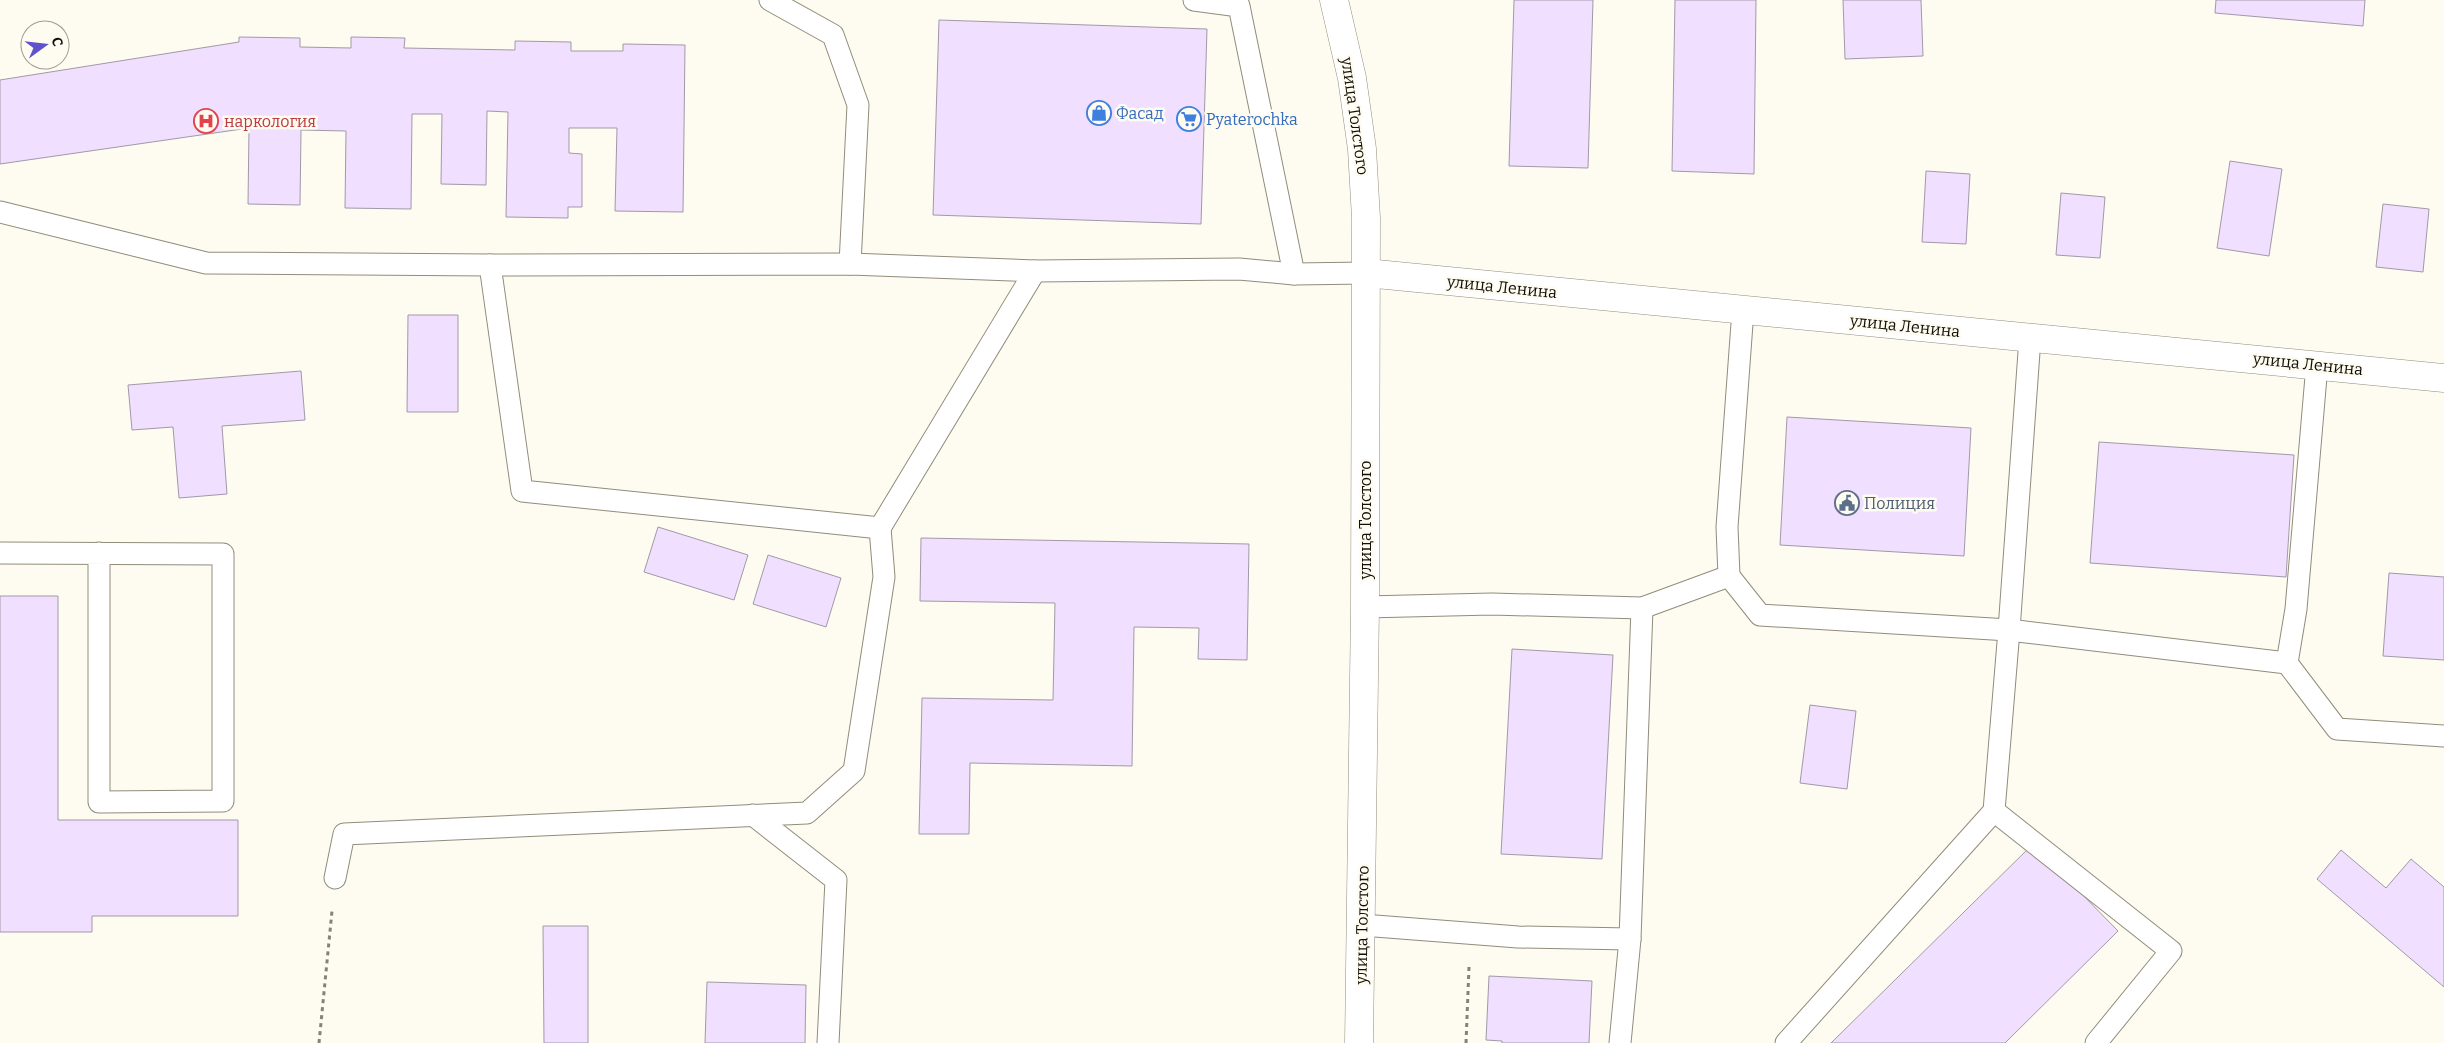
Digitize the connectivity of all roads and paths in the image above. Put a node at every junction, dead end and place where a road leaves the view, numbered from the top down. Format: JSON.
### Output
{"nodes":[{"id":1,"x":770,"y":0,"type":"edge"},
{"id":2,"x":1194,"y":0,"type":"edge"},
{"id":3,"x":1334,"y":0,"type":"edge"},
{"id":4,"x":0,"y":212,"type":"edge"},
{"id":5,"x":850,"y":264,"type":"junction"},
{"id":6,"x":490,"y":266,"type":"junction"},
{"id":7,"x":1035,"y":271,"type":"junction"},
{"id":8,"x":1366,"y":273,"type":"junction"},
{"id":9,"x":1294,"y":274,"type":"junction"},
{"id":10,"x":1743,"y":310,"type":"junction"},
{"id":11,"x":2030,"y":338,"type":"junction"},
{"id":12,"x":2317,"y":365,"type":"junction"},
{"id":13,"x":2444,"y":378,"type":"edge"},
{"id":14,"x":880,"y":528,"type":"junction"},
{"id":15,"x":0,"y":553,"type":"edge"},
{"id":16,"x":99,"y":554,"type":"junction"},
{"id":17,"x":1729,"y":576,"type":"junction"},
{"id":18,"x":1365,"y":607,"type":"junction"},
{"id":19,"x":1642,"y":608,"type":"junction"},
{"id":20,"x":2009,"y":630,"type":"junction"},
{"id":21,"x":2287,"y":663,"type":"junction"},
{"id":22,"x":2444,"y":736,"type":"edge"},
{"id":23,"x":1994,"y":811,"type":"junction"},
{"id":24,"x":754,"y":815,"type":"junction"},
{"id":25,"x":335,"y":878,"type":"joint"},
{"id":26,"x":1362,"y":925,"type":"junction"},
{"id":27,"x":1471,"y":932,"type":"junction"},
{"id":28,"x":1630,"y":939,"type":"junction"},
{"id":29,"x":320,"y":1043,"type":"edge"},
{"id":30,"x":828,"y":1043,"type":"edge"},
{"id":31,"x":1359,"y":1043,"type":"edge"},
{"id":32,"x":1466,"y":1043,"type":"edge"},
{"id":33,"x":1620,"y":1043,"type":"edge"},
{"id":34,"x":1786,"y":1043,"type":"edge"},
{"id":35,"x":2096,"y":1043,"type":"edge"}],
"edges":[{"from":1,"to":5,"type":"lane"},
{"from":2,"to":9,"type":"lane"},
{"from":3,"to":8,"type":"street","name":"улица Толстого"},
{"from":4,"to":6,"type":"lane"},
{"from":5,"to":6,"type":"lane"},
{"from":5,"to":7,"type":"lane"},
{"from":6,"to":14,"type":"lane"},
{"from":7,"to":9,"type":"lane"},
{"from":7,"to":14,"type":"lane"},
{"from":8,"to":9,"type":"lane"},
{"from":8,"to":10,"type":"street","name":"улица Ленина"},
{"from":8,"to":18,"type":"street","name":"улица Толстого"},
{"from":10,"to":11,"type":"street","name":"улица Ленина"},
{"from":10,"to":17,"type":"lane"},
{"from":11,"to":12,"type":"street","name":"улица Ленина"},
{"from":11,"to":20,"type":"lane"},
{"from":12,"to":13,"type":"street","name":"улица Ленина"},
{"from":12,"to":21,"type":"lane"},
{"from":14,"to":24,"type":"lane"},
{"from":15,"to":16,"type":"lane"},
{"from":16,"to":16,"type":"lane"},
{"from":17,"to":19,"type":"lane"},
{"from":17,"to":20,"type":"lane"},
{"from":18,"to":19,"type":"lane"},
{"from":18,"to":26,"type":"street","name":"улица Толстого"},
{"from":19,"to":28,"type":"lane"},
{"from":20,"to":21,"type":"lane"},
{"from":20,"to":23,"type":"lane"},
{"from":21,"to":22,"type":"lane"},
{"from":23,"to":34,"type":"lane"},
{"from":23,"to":35,"type":"lane"},
{"from":24,"to":25,"type":"lane"},
{"from":24,"to":30,"type":"lane"},
{"from":25,"to":29,"type":"path"},
{"from":26,"to":27,"type":"lane"},
{"from":26,"to":31,"type":"street","name":"улица Толстого"},
{"from":27,"to":28,"type":"lane"},
{"from":27,"to":32,"type":"path"},
{"from":28,"to":33,"type":"lane"}]}
